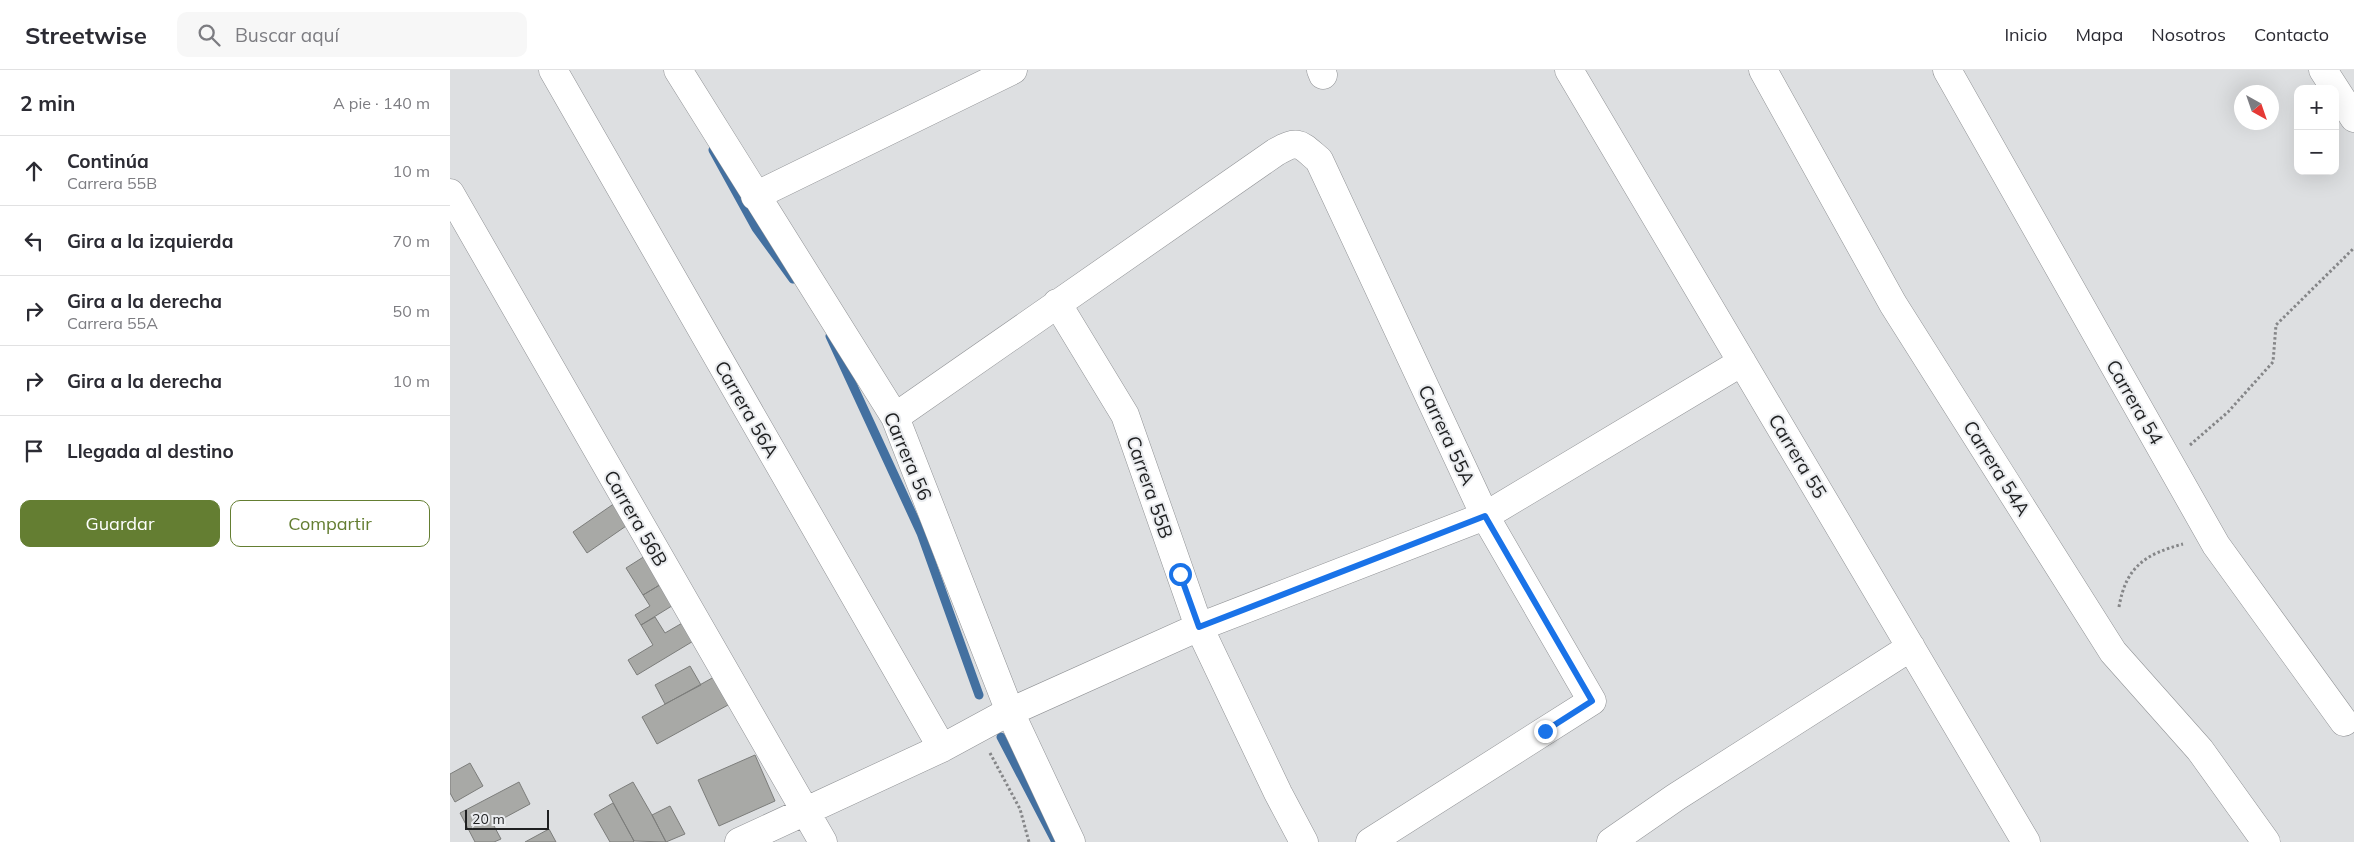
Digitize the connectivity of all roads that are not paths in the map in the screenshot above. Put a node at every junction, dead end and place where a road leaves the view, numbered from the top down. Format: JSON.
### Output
{"nodes":[{"id":1,"x":553,"y":70,"type":"edge"},
{"id":2,"x":678,"y":70,"type":"edge"},
{"id":3,"x":1013,"y":70,"type":"edge"},
{"id":4,"x":1569,"y":70,"type":"edge"},
{"id":5,"x":1763,"y":70,"type":"edge"},
{"id":6,"x":1947,"y":70,"type":"edge"},
{"id":7,"x":2323,"y":70,"type":"edge"},
{"id":8,"x":2354,"y":118,"type":"edge"},
{"id":9,"x":755,"y":196,"type":"junction"},
{"id":10,"x":453,"y":205,"type":"edge"},
{"id":11,"x":1057,"y":304,"type":"junction"},
{"id":12,"x":1742,"y":362,"type":"junction"},
{"id":13,"x":895,"y":417,"type":"junction"},
{"id":14,"x":1485,"y":516,"type":"junction"},
{"id":15,"x":1199,"y":627,"type":"junction"},
{"id":16,"x":1911,"y":647,"type":"junction"},
{"id":17,"x":993,"y":720,"type":"junction"},
{"id":18,"x":2344,"y":722,"type":"dead end"},
{"id":19,"x":942,"y":748,"type":"junction"},
{"id":20,"x":805,"y":811,"type":"junction"},
{"id":21,"x":740,"y":842,"type":"edge"},
{"id":22,"x":822,"y":842,"type":"edge"},
{"id":23,"x":1071,"y":842,"type":"edge"},
{"id":24,"x":1304,"y":842,"type":"edge"},
{"id":25,"x":1370,"y":842,"type":"edge"},
{"id":26,"x":1611,"y":842,"type":"edge"},
{"id":27,"x":2026,"y":842,"type":"edge"},
{"id":28,"x":2266,"y":842,"type":"edge"}],
"edges":[{"from":1,"to":19,"type":"street","name":"Carrera 56A"},
{"from":2,"to":9,"type":"street","name":"Carrera 56"},
{"from":3,"to":9,"type":"street"},
{"from":4,"to":12,"type":"street","name":"Carrera 55"},
{"from":5,"to":28,"type":"street","name":"Carrera 54A"},
{"from":6,"to":18,"type":"street","name":"Carrera 54"},
{"from":7,"to":8,"type":"street"},
{"from":9,"to":13,"type":"street","name":"Carrera 56"},
{"from":10,"to":20,"type":"street","name":"Carrera 56B"},
{"from":11,"to":13,"type":"street"},
{"from":11,"to":14,"type":"street","name":"Carrera 55A"},
{"from":11,"to":15,"type":"street","name":"Carrera 55B"},
{"from":12,"to":14,"type":"street"},
{"from":12,"to":16,"type":"street","name":"Carrera 55"},
{"from":13,"to":17,"type":"street","name":"Carrera 56"},
{"from":14,"to":15,"type":"street"},
{"from":14,"to":25,"type":"street","name":"Carrera 55A"},
{"from":15,"to":17,"type":"street"},
{"from":15,"to":24,"type":"street","name":"Carrera 55B"},
{"from":16,"to":26,"type":"street"},
{"from":16,"to":27,"type":"street","name":"Carrera 55"},
{"from":17,"to":19,"type":"street"},
{"from":17,"to":23,"type":"street","name":"Carrera 56"},
{"from":19,"to":20,"type":"street"},
{"from":20,"to":21,"type":"street"},
{"from":20,"to":22,"type":"street","name":"Carrera 56B"}]}
